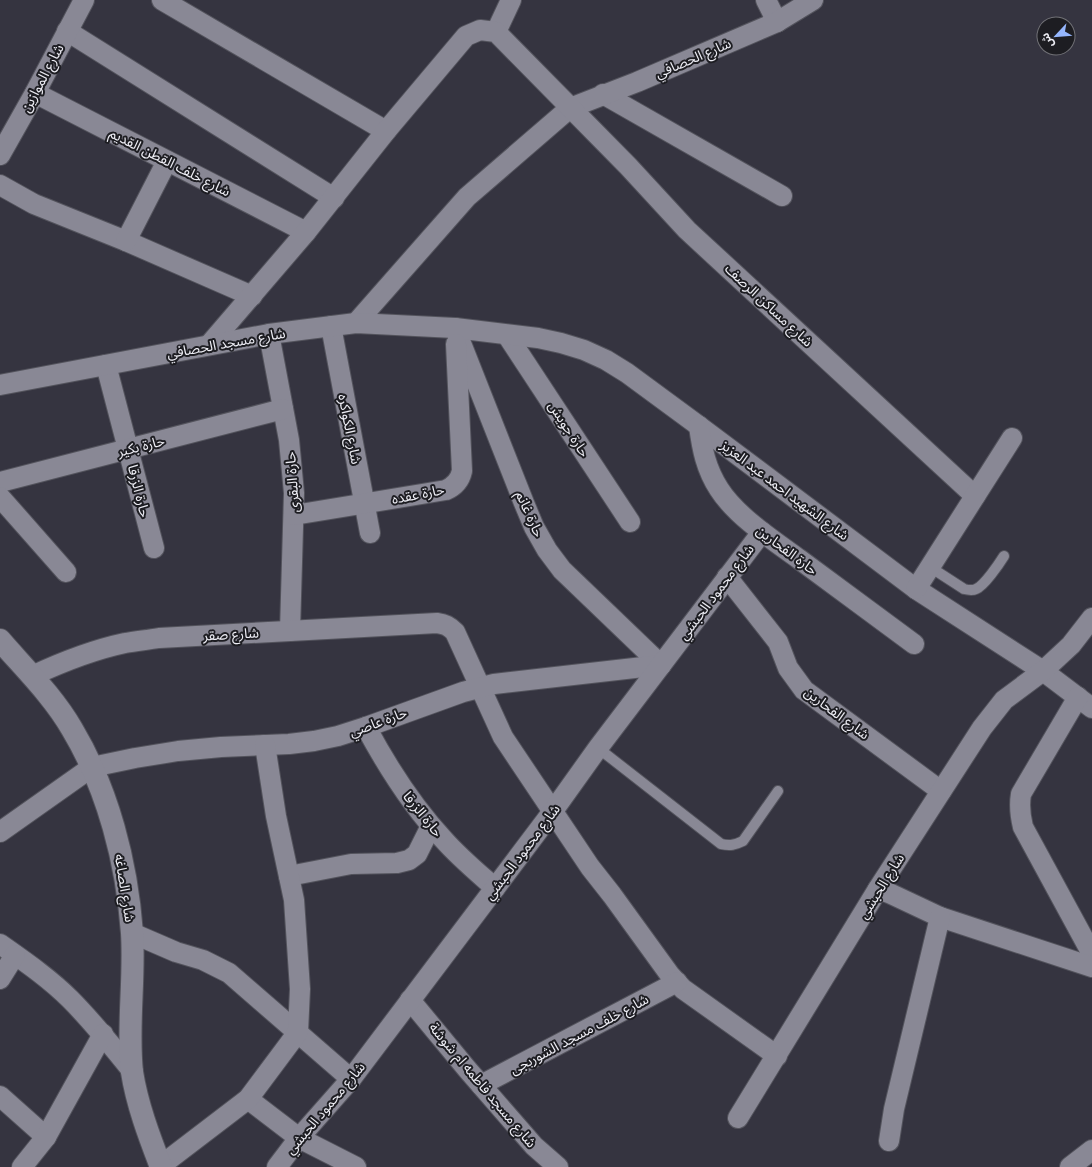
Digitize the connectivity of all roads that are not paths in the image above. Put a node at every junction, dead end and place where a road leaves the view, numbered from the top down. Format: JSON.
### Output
{"nodes":[{"id":1,"x":84,"y":0,"type":"edge"},
{"id":2,"x":162,"y":0,"type":"edge"},
{"id":3,"x":511,"y":0,"type":"edge"},
{"id":4,"x":766,"y":0,"type":"edge"},
{"id":5,"x":813,"y":0,"type":"edge"},
{"id":6,"x":777,"y":22,"type":"junction"},
{"id":7,"x":67,"y":31,"type":"junction"},
{"id":8,"x":496,"y":32,"type":"junction"},
{"id":9,"x":35,"y":93,"type":"junction"},
{"id":10,"x":603,"y":94,"type":"junction"},
{"id":11,"x":570,"y":108,"type":"junction"},
{"id":12,"x":386,"y":131,"type":"junction"},
{"id":13,"x":0,"y":155,"type":"edge"},
{"id":14,"x":168,"y":161,"type":"junction"},
{"id":15,"x":0,"y":185,"type":"edge"},
{"id":16,"x":782,"y":196,"type":"dead end"},
{"id":17,"x":334,"y":198,"type":"junction"},
{"id":18,"x":306,"y":232,"type":"junction"},
{"id":19,"x":126,"y":241,"type":"junction"},
{"id":20,"x":252,"y":296,"type":"junction"},
{"id":21,"x":356,"y":323,"type":"junction"},
{"id":22,"x":331,"y":326,"type":"junction"},
{"id":23,"x":455,"y":328,"type":"junction"},
{"id":24,"x":269,"y":334,"type":"junction"},
{"id":25,"x":507,"y":335,"type":"junction"},
{"id":26,"x":209,"y":345,"type":"junction"},
{"id":27,"x":106,"y":365,"type":"junction"},
{"id":28,"x":0,"y":385,"type":"edge"},
{"id":29,"x":283,"y":409,"type":"junction"},
{"id":30,"x":699,"y":426,"type":"junction"},
{"id":31,"x":1012,"y":438,"type":"dead end"},
{"id":32,"x":128,"y":449,"type":"junction"},
{"id":33,"x":0,"y":482,"type":"edge"},
{"id":34,"x":975,"y":496,"type":"junction"},
{"id":35,"x":0,"y":497,"type":"edge"},
{"id":36,"x":364,"y":504,"type":"junction"},
{"id":37,"x":294,"y":515,"type":"junction"},
{"id":38,"x":630,"y":522,"type":"dead end"},
{"id":39,"x":762,"y":532,"type":"junction"},
{"id":40,"x":370,"y":533,"type":"dead end"},
{"id":41,"x":154,"y":548,"type":"dead end"},
{"id":42,"x":1004,"y":556,"type":"dead end"},
{"id":43,"x":930,"y":567,"type":"junction"},
{"id":44,"x":66,"y":572,"type":"dead end"},
{"id":45,"x":727,"y":577,"type":"junction"},
{"id":46,"x":916,"y":589,"type":"junction"},
{"id":47,"x":1092,"y":618,"type":"edge"},
{"id":48,"x":290,"y":631,"type":"junction"},
{"id":49,"x":0,"y":640,"type":"edge"},
{"id":50,"x":914,"y":644,"type":"dead end"},
{"id":51,"x":661,"y":665,"type":"junction"},
{"id":52,"x":1043,"y":671,"type":"junction"},
{"id":53,"x":32,"y":676,"type":"junction"},
{"id":54,"x":479,"y":688,"type":"junction"},
{"id":55,"x":1085,"y":702,"type":"edge"},
{"id":56,"x":366,"y":727,"type":"junction"},
{"id":57,"x":265,"y":745,"type":"junction"},
{"id":58,"x":598,"y":748,"type":"junction"},
{"id":59,"x":92,"y":768,"type":"junction"},
{"id":60,"x":941,"y":791,"type":"junction"},
{"id":61,"x":778,"y":792,"type":"dead end"},
{"id":62,"x":553,"y":811,"type":"junction"},
{"id":63,"x":431,"y":826,"type":"junction"},
{"id":64,"x":0,"y":832,"type":"edge"},
{"id":65,"x":289,"y":876,"type":"junction"},
{"id":66,"x":495,"y":888,"type":"junction"},
{"id":67,"x":878,"y":889,"type":"junction"},
{"id":68,"x":940,"y":917,"type":"junction"},
{"id":69,"x":132,"y":934,"type":"junction"},
{"id":70,"x":8,"y":950,"type":"edge"},
{"id":71,"x":1092,"y":954,"type":"edge"},
{"id":72,"x":1092,"y":967,"type":"edge"},
{"id":73,"x":0,"y":979,"type":"edge"},
{"id":74,"x":677,"y":982,"type":"junction"},
{"id":75,"x":410,"y":1000,"type":"junction"},
{"id":76,"x":298,"y":1032,"type":"junction"},
{"id":77,"x":103,"y":1034,"type":"junction"},
{"id":78,"x":777,"y":1056,"type":"junction"},
{"id":79,"x":132,"y":1072,"type":"junction"},
{"id":80,"x":351,"y":1079,"type":"junction"},
{"id":81,"x":482,"y":1086,"type":"junction"},
{"id":82,"x":0,"y":1096,"type":"edge"},
{"id":83,"x":248,"y":1099,"type":"junction"},
{"id":84,"x":738,"y":1118,"type":"dead end"},
{"id":85,"x":46,"y":1137,"type":"junction"},
{"id":86,"x":299,"y":1138,"type":"junction"},
{"id":87,"x":889,"y":1141,"type":"dead end"},
{"id":88,"x":1092,"y":1150,"type":"edge"},
{"id":89,"x":22,"y":1167,"type":"edge"},
{"id":90,"x":160,"y":1167,"type":"edge"},
{"id":91,"x":277,"y":1167,"type":"edge"},
{"id":92,"x":356,"y":1167,"type":"edge"},
{"id":93,"x":558,"y":1167,"type":"edge"},
{"id":94,"x":1070,"y":1167,"type":"edge"}],
"edges":[{"from":1,"to":7,"type":"street","name":"شارع الموازين"},
{"from":2,"to":12,"type":"street"},
{"from":3,"to":8,"type":"street"},
{"from":4,"to":6,"type":"street"},
{"from":5,"to":6,"type":"street","name":"شارع الحصافي"},
{"from":6,"to":10,"type":"street","name":"شارع الحصافي"},
{"from":7,"to":9,"type":"street","name":"شارع الموازين"},
{"from":7,"to":17,"type":"street"},
{"from":8,"to":11,"type":"street","name":"شارع مساكن الرصف"},
{"from":8,"to":12,"type":"street"},
{"from":9,"to":13,"type":"street","name":"شارع الموازين"},
{"from":9,"to":14,"type":"street","name":"شارع خلف القطن القديم"},
{"from":10,"to":11,"type":"street","name":"شارع الحصافي"},
{"from":10,"to":16,"type":"street"},
{"from":11,"to":21,"type":"street","name":"شارع الحصافي"},
{"from":11,"to":34,"type":"street","name":"شارع مساكن الرصف"},
{"from":12,"to":17,"type":"street"},
{"from":14,"to":18,"type":"street","name":"شارع خلف القطن القديم"},
{"from":14,"to":19,"type":"street"},
{"from":15,"to":19,"type":"street"},
{"from":17,"to":18,"type":"street"},
{"from":18,"to":20,"type":"street"},
{"from":19,"to":20,"type":"street"},
{"from":20,"to":26,"type":"street"},
{"from":21,"to":22,"type":"street","name":"شارع مسجد الحصافي"},
{"from":21,"to":23,"type":"street","name":"شارع مسجد الحصافي"},
{"from":22,"to":24,"type":"street","name":"شارع مسجد الحصافي"},
{"from":22,"to":36,"type":"street","name":"شارع الكواكره"},
{"from":23,"to":25,"type":"street","name":"شارع الشهيد احمد عبد العزيز"},
{"from":23,"to":36,"type":"street","name":"حارة عقده"},
{"from":23,"to":51,"type":"street","name":"حارة غانم"},
{"from":24,"to":26,"type":"street","name":"شارع مسجد الحصافي"},
{"from":24,"to":29,"type":"street","name":"حارة البقرى"},
{"from":25,"to":30,"type":"street","name":"شارع الشهيد احمد عبد العزيز"},
{"from":25,"to":38,"type":"street","name":"حارة جويش"},
{"from":26,"to":27,"type":"street","name":"شارع مسجد الحصافي"},
{"from":27,"to":28,"type":"street","name":"شارع مسجد الحصافي"},
{"from":27,"to":32,"type":"street","name":"حارة الزرقا"},
{"from":29,"to":32,"type":"street","name":"حارة بكير"},
{"from":29,"to":37,"type":"street","name":"حارة البقرى"},
{"from":30,"to":39,"type":"street","name":"حارة الفحارين"},
{"from":30,"to":46,"type":"street","name":"شارع الشهيد احمد عبد العزيز"},
{"from":31,"to":34,"type":"street"},
{"from":32,"to":33,"type":"street","name":"حارة بكير"},
{"from":32,"to":41,"type":"street","name":"حارة الزرقا"},
{"from":34,"to":43,"type":"street"},
{"from":35,"to":44,"type":"street"},
{"from":36,"to":37,"type":"street","name":"حارة عقده"},
{"from":36,"to":40,"type":"street","name":"شارع الكواكره"},
{"from":37,"to":48,"type":"street","name":"حارة البقرى"},
{"from":39,"to":45,"type":"street","name":"شارع محمود الحبشي"},
{"from":39,"to":50,"type":"street","name":"حارة الفحارين"},
{"from":42,"to":43,"type":"lane"},
{"from":43,"to":46,"type":"street"},
{"from":45,"to":51,"type":"street","name":"شارع محمود الحبشي"},
{"from":45,"to":60,"type":"street","name":"شارع الفحارين"},
{"from":46,"to":52,"type":"street","name":"شارع الشهيد احمد عبد العزيز"},
{"from":47,"to":52,"type":"street","name":"شارع الحبشي"},
{"from":48,"to":53,"type":"street","name":"شارع صقر"},
{"from":48,"to":54,"type":"street","name":"شارع صقر"},
{"from":49,"to":53,"type":"street","name":"شارع الصاغه"},
{"from":51,"to":54,"type":"street","name":"حارة عاصي"},
{"from":51,"to":58,"type":"street","name":"شارع محمود الحبشي"},
{"from":52,"to":55,"type":"street","name":"شارع الشهيد احمد عبد العزيز"},
{"from":52,"to":60,"type":"street","name":"شارع الحبشي"},
{"from":53,"to":59,"type":"street","name":"شارع الصاغه"},
{"from":54,"to":56,"type":"street","name":"حارة عاصي"},
{"from":54,"to":62,"type":"street"},
{"from":55,"to":71,"type":"street"},
{"from":56,"to":57,"type":"street","name":"حارة عاصي"},
{"from":56,"to":63,"type":"street","name":"حارة الزرقا"},
{"from":57,"to":59,"type":"street","name":"حارة عاصي"},
{"from":57,"to":65,"type":"street"},
{"from":58,"to":61,"type":"lane"},
{"from":58,"to":62,"type":"street","name":"شارع محمود الحبشي"},
{"from":59,"to":64,"type":"street"},
{"from":59,"to":69,"type":"street","name":"شارع الصاغه"},
{"from":60,"to":67,"type":"street","name":"شارع الحبشي"},
{"from":62,"to":66,"type":"street","name":"شارع محمود الحبشي"},
{"from":62,"to":74,"type":"street"},
{"from":63,"to":65,"type":"street"},
{"from":63,"to":66,"type":"street","name":"حارة الزرقا"},
{"from":65,"to":76,"type":"street"},
{"from":66,"to":75,"type":"street","name":"شارع محمود الحبشي"},
{"from":67,"to":68,"type":"street"},
{"from":67,"to":78,"type":"street","name":"شارع الحبشي"},
{"from":68,"to":72,"type":"street"},
{"from":68,"to":87,"type":"street"},
{"from":69,"to":76,"type":"street"},
{"from":69,"to":79,"type":"street","name":"شارع الصاغه"},
{"from":70,"to":73,"type":"street"},
{"from":70,"to":77,"type":"street"},
{"from":74,"to":78,"type":"street"},
{"from":74,"to":81,"type":"street","name":"شارع خلف مسجد الشوربجى"},
{"from":75,"to":80,"type":"street","name":"شارع محمود الحبشي"},
{"from":75,"to":81,"type":"street","name":"شارع مسجد فاطمه ام شوشة"},
{"from":76,"to":80,"type":"street"},
{"from":76,"to":83,"type":"street"},
{"from":77,"to":79,"type":"street"},
{"from":77,"to":85,"type":"street"},
{"from":78,"to":84,"type":"street","name":"شارع الحبشي"},
{"from":79,"to":90,"type":"street","name":"شارع الصاغه"},
{"from":80,"to":86,"type":"street","name":"شارع محمود الحبشي"},
{"from":81,"to":93,"type":"street","name":"شارع مسجد فاطمه ام شوشة"},
{"from":82,"to":85,"type":"street"},
{"from":83,"to":86,"type":"street"},
{"from":83,"to":90,"type":"street"},
{"from":85,"to":89,"type":"street"},
{"from":86,"to":91,"type":"street","name":"شارع محمود الحبشي"},
{"from":86,"to":92,"type":"street"},
{"from":88,"to":94,"type":"street"}]}
